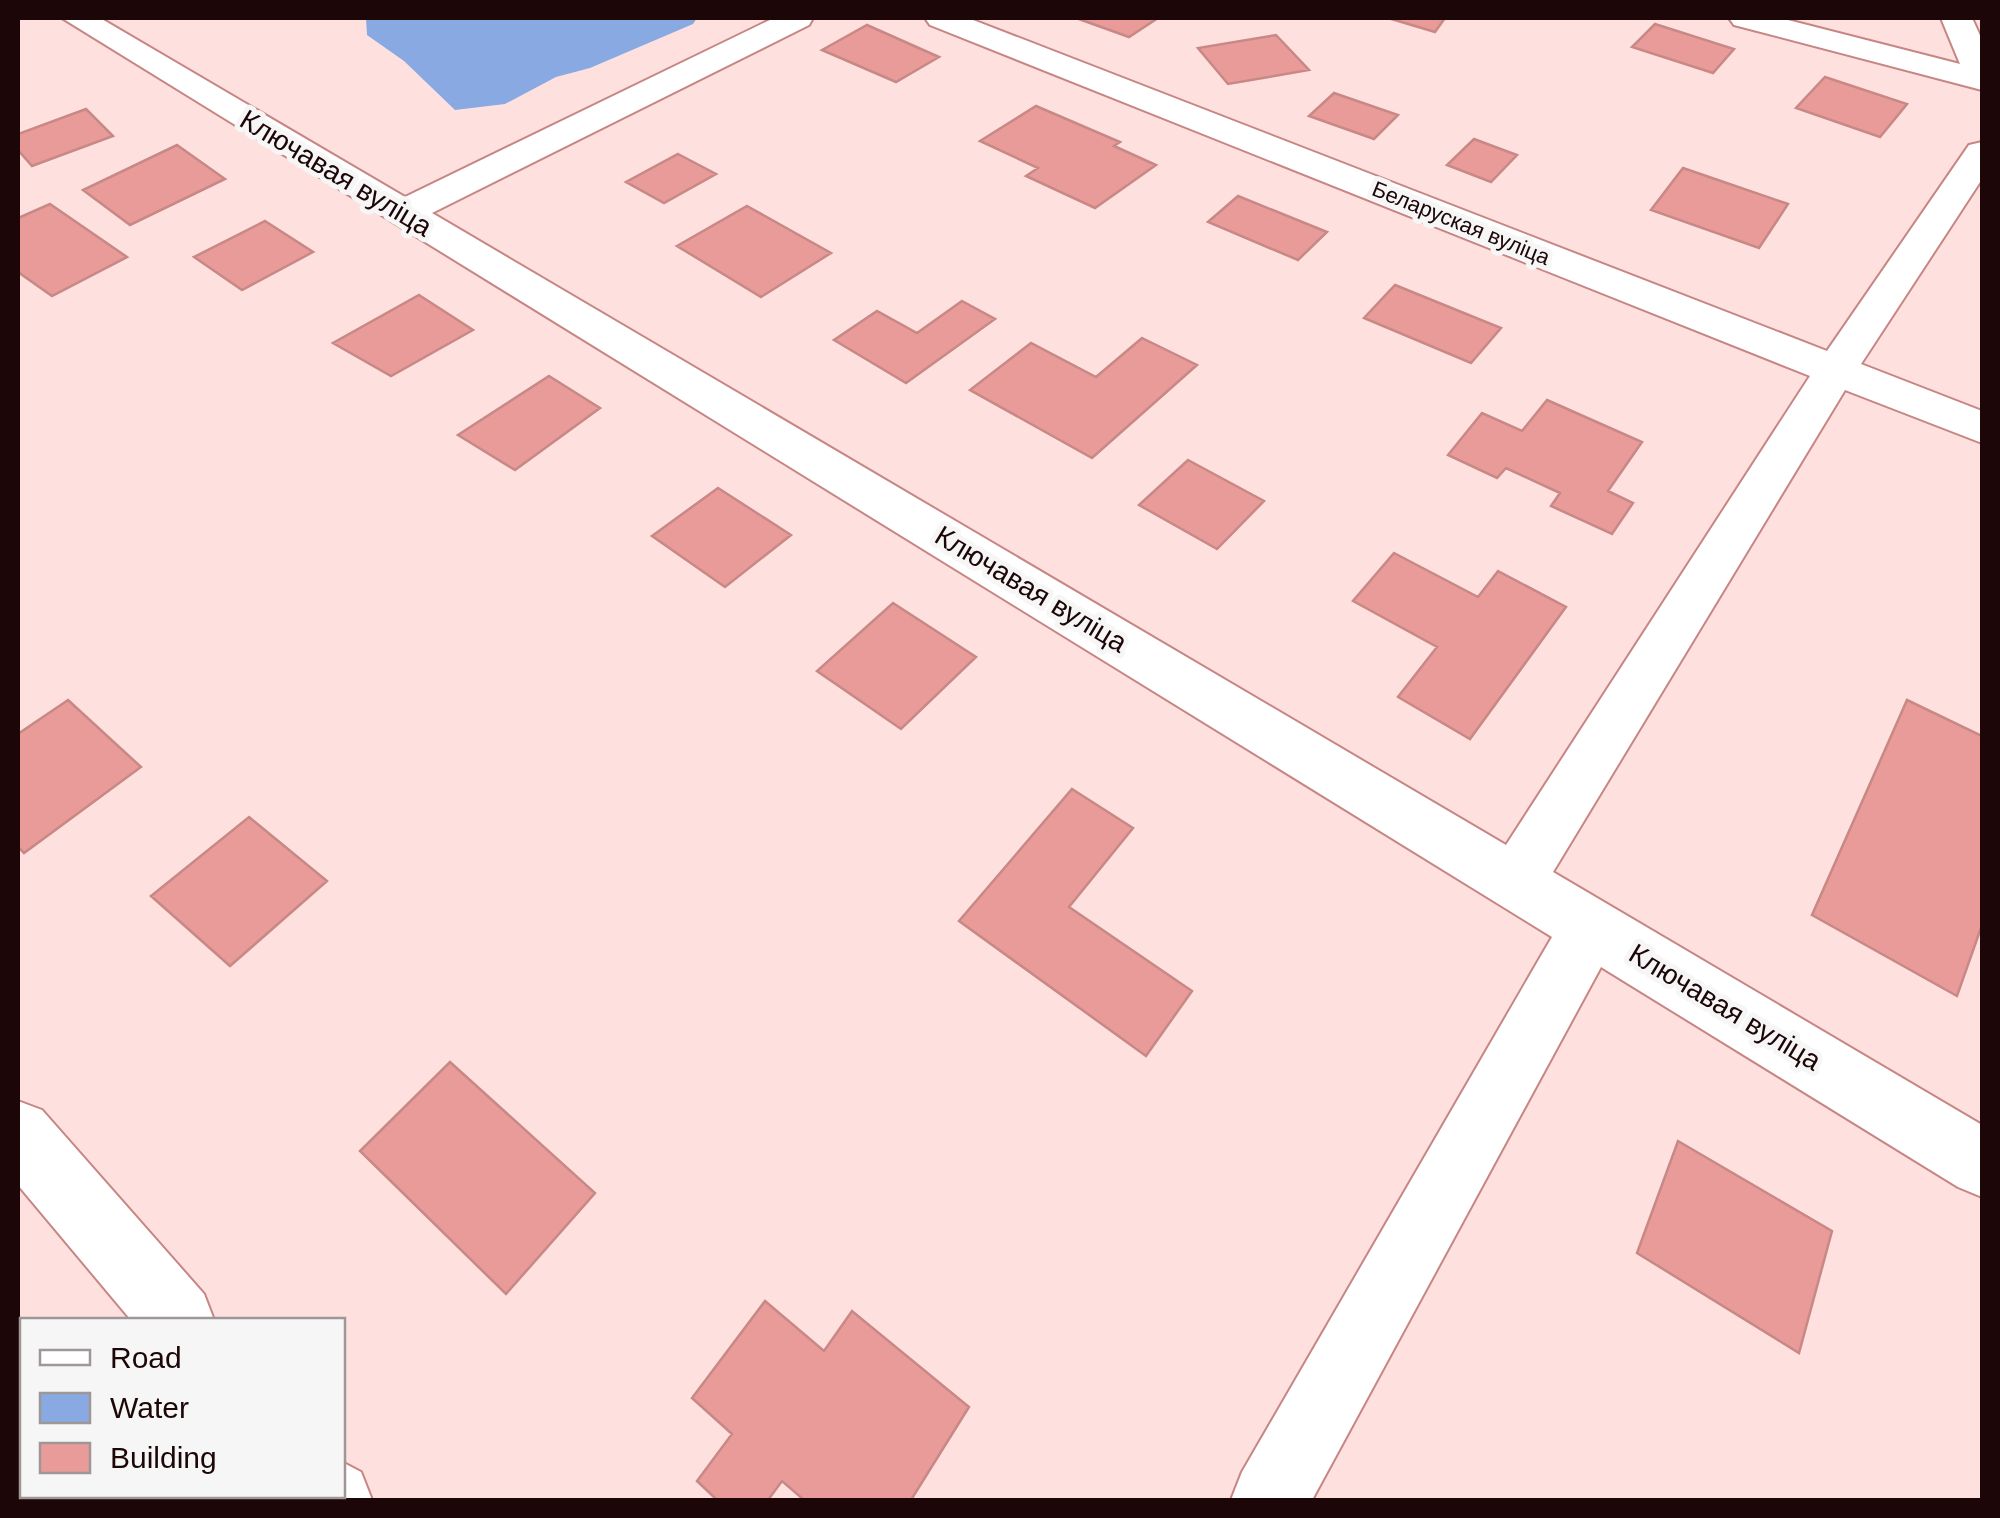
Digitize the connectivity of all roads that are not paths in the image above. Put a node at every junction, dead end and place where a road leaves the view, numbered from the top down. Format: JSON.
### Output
{"nodes":[{"id":1,"x":78,"y":18,"type":"edge"},
{"id":2,"x":798,"y":18,"type":"edge"},
{"id":3,"x":941,"y":18,"type":"edge"},
{"id":4,"x":1745,"y":18,"type":"edge"},
{"id":5,"x":1957,"y":18,"type":"edge"},
{"id":6,"x":1982,"y":78,"type":"edge"},
{"id":7,"x":1982,"y":154,"type":"edge"},
{"id":8,"x":402,"y":213,"type":"junction"},
{"id":9,"x":1835,"y":371,"type":"junction"},
{"id":10,"x":1982,"y":428,"type":"edge"},
{"id":11,"x":1516,"y":880,"type":"junction"},
{"id":12,"x":1591,"y":926,"type":"junction"},
{"id":13,"x":18,"y":1134,"type":"edge"},
{"id":14,"x":1982,"y":1163,"type":"edge"},
{"id":15,"x":176,"y":1318,"type":"edge"},
{"id":16,"x":1270,"y":1500,"type":"edge"}],
"edges":[{"from":1,"to":8,"type":"street","name":"Ключавая вуліца"},
{"from":2,"to":8,"type":"street"},
{"from":3,"to":9,"type":"street","name":"Беларуская вуліца"},
{"from":4,"to":6,"type":"street"},
{"from":5,"to":6,"type":"street"},
{"from":7,"to":9,"type":"street"},
{"from":8,"to":11,"type":"street","name":"Ключавая вуліца"},
{"from":9,"to":10,"type":"street","name":"Беларуская вуліца"},
{"from":9,"to":11,"type":"street"},
{"from":11,"to":12,"type":"street","name":"Ключавая вуліца"},
{"from":12,"to":14,"type":"street","name":"Ключавая вуліца"},
{"from":12,"to":16,"type":"street"},
{"from":13,"to":15,"type":"street"}]}
